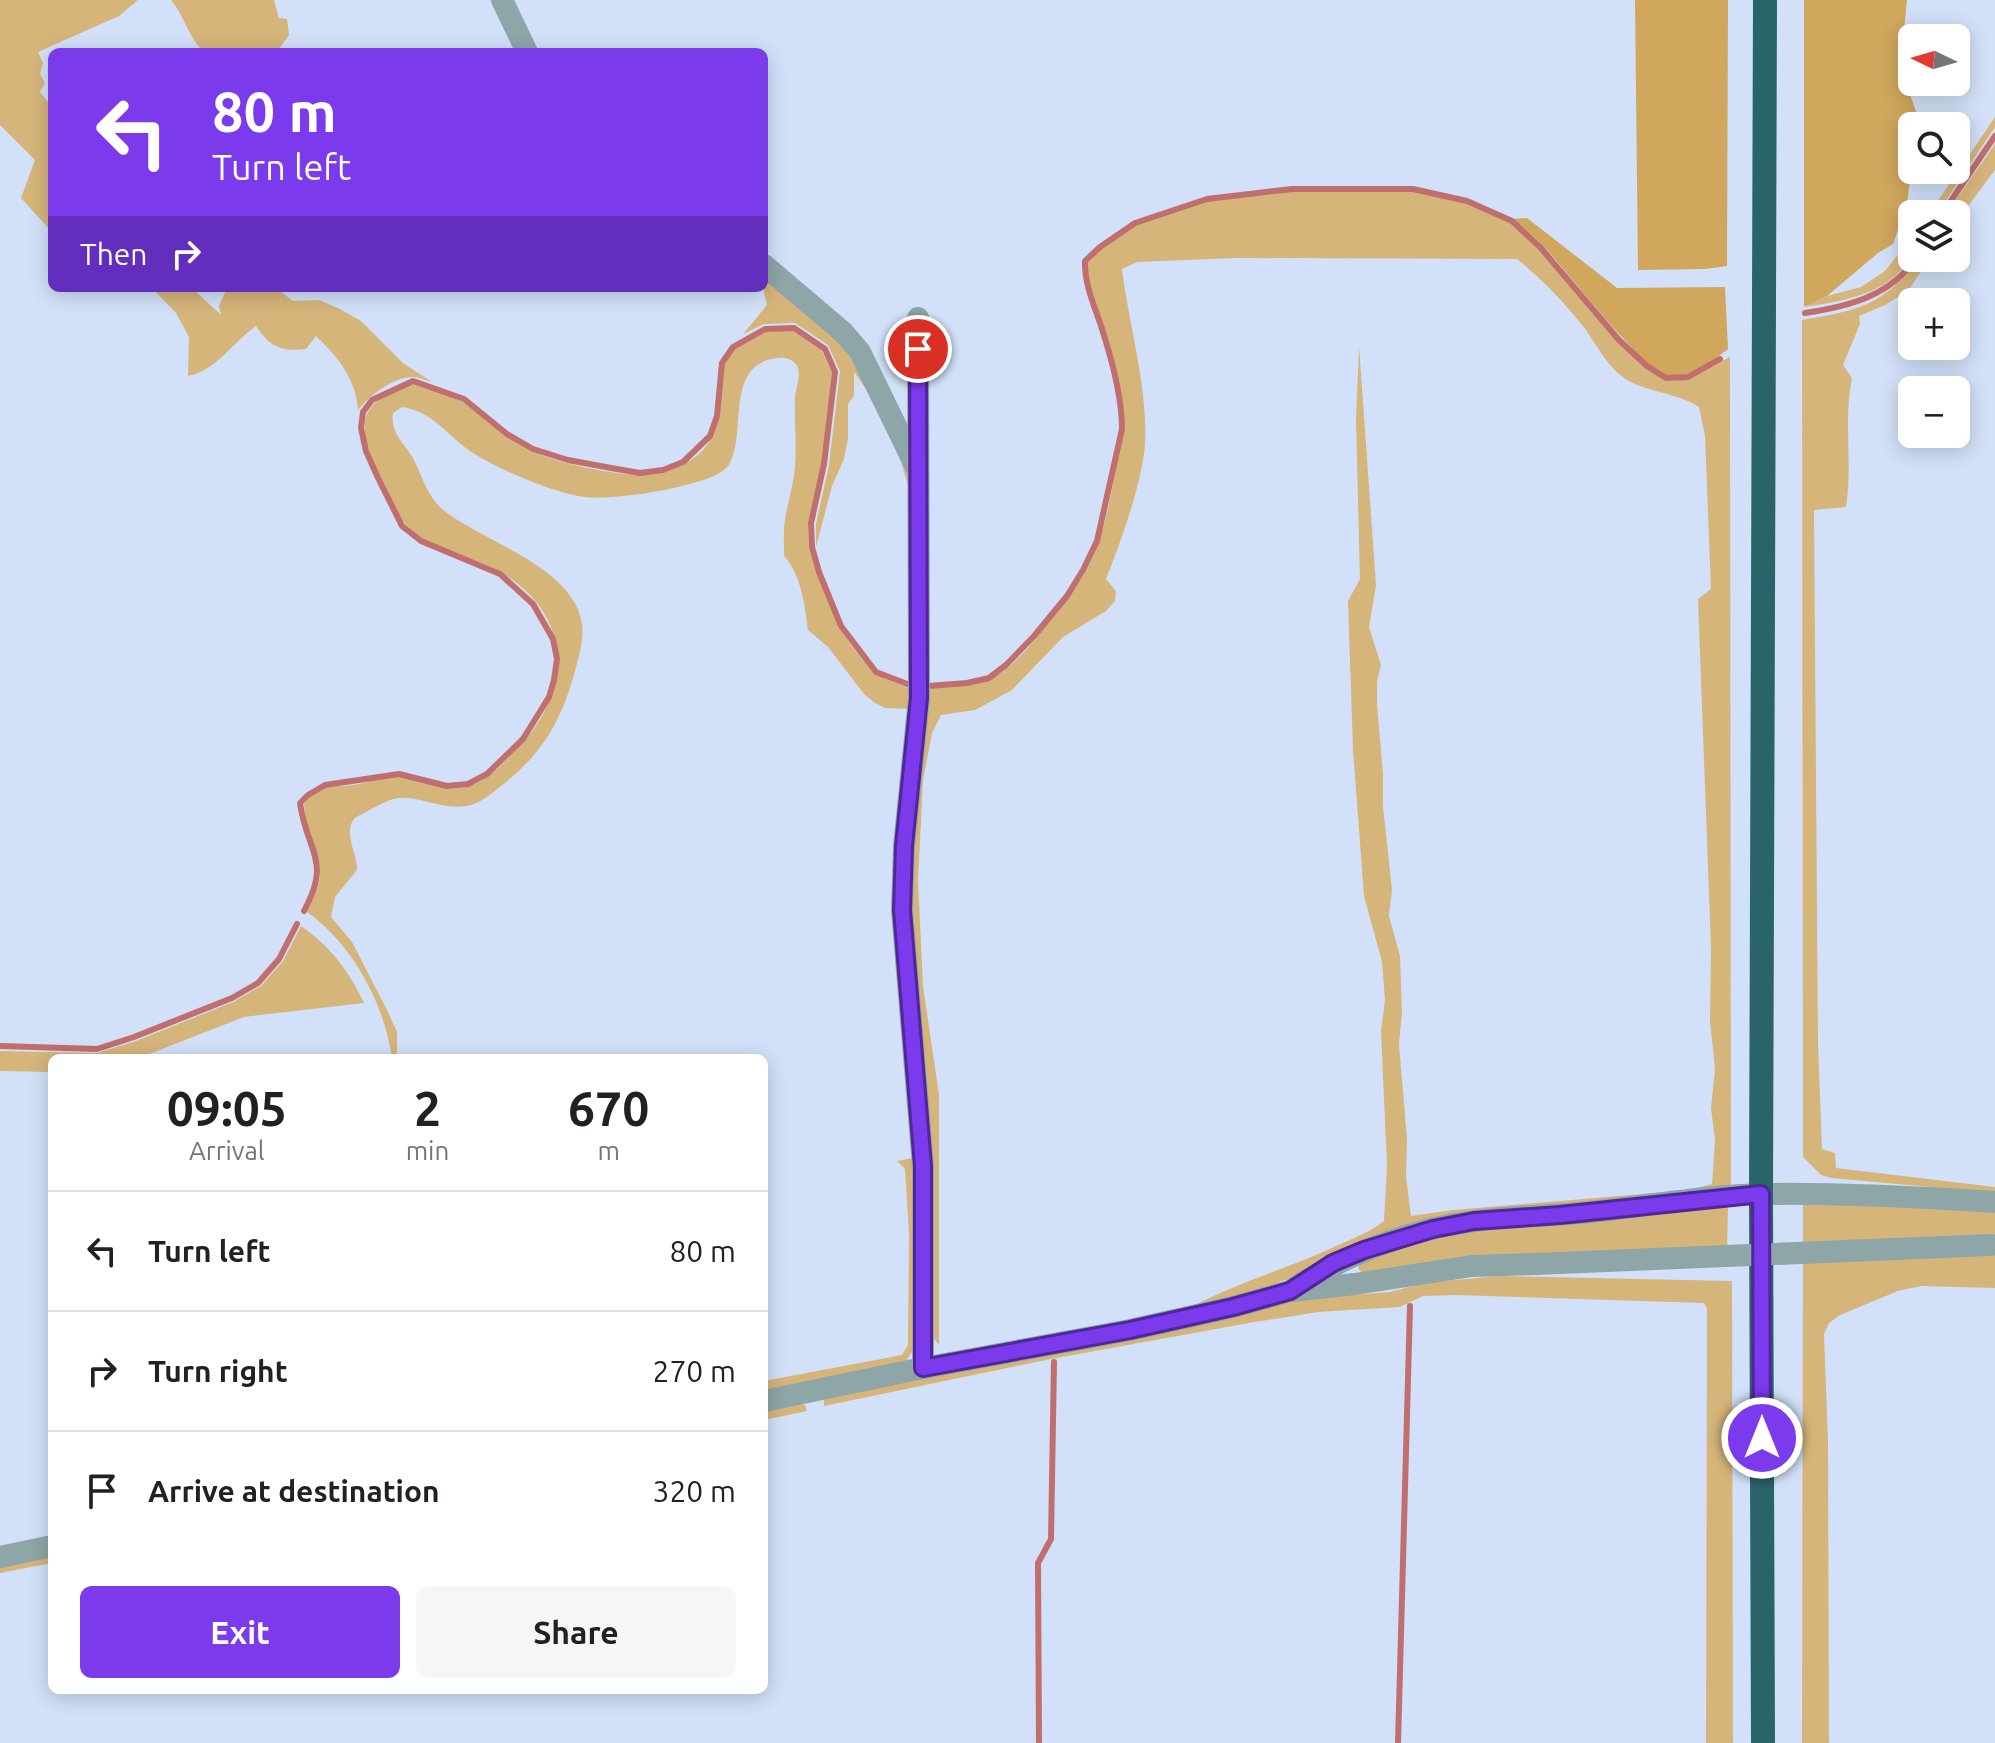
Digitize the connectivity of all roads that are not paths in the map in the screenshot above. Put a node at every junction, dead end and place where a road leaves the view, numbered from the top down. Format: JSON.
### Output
{"nodes":[{"id":1,"x":502,"y":0,"type":"edge"},
{"id":2,"x":1765,"y":0,"type":"edge"},
{"id":3,"x":525,"y":48,"type":"edge"},
{"id":4,"x":768,"y":268,"type":"edge"},
{"id":5,"x":918,"y":318,"type":"dead end"},
{"id":6,"x":918,"y":472,"type":"junction"},
{"id":7,"x":1761,"y":1194,"type":"junction"},
{"id":8,"x":1995,"y":1202,"type":"edge"},
{"id":9,"x":1993,"y":1245,"type":"edge"},
{"id":10,"x":1290,"y":1291,"type":"junction"},
{"id":11,"x":923,"y":1368,"type":"junction"},
{"id":12,"x":768,"y":1400,"type":"edge"},
{"id":13,"x":48,"y":1547,"type":"edge"},
{"id":14,"x":0,"y":1557,"type":"edge"},
{"id":15,"x":1763,"y":1743,"type":"edge"}],
"edges":[{"from":1,"to":3,"type":"street"},
{"from":2,"to":7,"type":"highway"},
{"from":4,"to":6,"type":"street"},
{"from":5,"to":6,"type":"street"},
{"from":6,"to":11,"type":"street"},
{"from":7,"to":8,"type":"street"},
{"from":7,"to":10,"type":"street"},
{"from":7,"to":15,"type":"highway"},
{"from":9,"to":10,"type":"street","bridge":true},
{"from":10,"to":11,"type":"street"},
{"from":11,"to":12,"type":"street"},
{"from":13,"to":14,"type":"street"}]}
